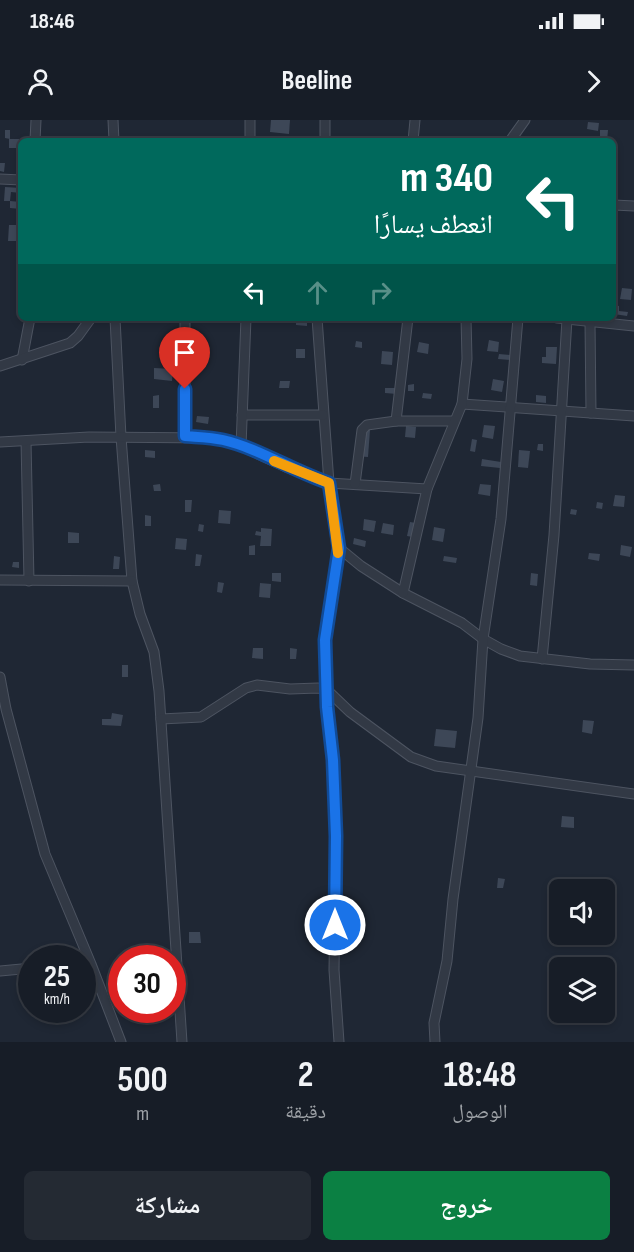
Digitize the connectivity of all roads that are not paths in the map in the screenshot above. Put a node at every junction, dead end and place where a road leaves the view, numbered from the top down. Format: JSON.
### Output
{"nodes":[{"id":1,"x":36,"y":120,"type":"edge"},
{"id":2,"x":113,"y":120,"type":"edge"},
{"id":3,"x":250,"y":120,"type":"edge"},
{"id":4,"x":325,"y":120,"type":"edge"},
{"id":5,"x":415,"y":120,"type":"edge"},
{"id":6,"x":525,"y":120,"type":"edge"},
{"id":7,"x":36,"y":138,"type":"edge"},
{"id":8,"x":114,"y":138,"type":"edge"},
{"id":9,"x":250,"y":138,"type":"edge"},
{"id":10,"x":325,"y":138,"type":"edge"},
{"id":11,"x":413,"y":138,"type":"edge"},
{"id":12,"x":512,"y":138,"type":"edge"},
{"id":13,"x":0,"y":179,"type":"edge"},
{"id":14,"x":18,"y":180,"type":"edge"},
{"id":15,"x":616,"y":205,"type":"edge"},
{"id":16,"x":634,"y":206,"type":"edge"},
{"id":17,"x":29,"y":321,"type":"edge"},
{"id":18,"x":89,"y":321,"type":"edge"},
{"id":19,"x":115,"y":321,"type":"edge"},
{"id":20,"x":185,"y":321,"type":"edge"},
{"id":21,"x":246,"y":321,"type":"edge"},
{"id":22,"x":317,"y":321,"type":"edge"},
{"id":23,"x":408,"y":321,"type":"edge"},
{"id":24,"x":466,"y":321,"type":"edge"},
{"id":25,"x":518,"y":321,"type":"edge"},
{"id":26,"x":562,"y":321,"type":"edge"},
{"id":27,"x":596,"y":321,"type":"edge"},
{"id":28,"x":634,"y":326,"type":"edge"},
{"id":29,"x":22,"y":360,"type":"junction"},
{"id":30,"x":0,"y":366,"type":"edge"},
{"id":31,"x":462,"y":404,"type":"junction"},
{"id":32,"x":510,"y":407,"type":"junction"},
{"id":33,"x":560,"y":411,"type":"junction"},
{"id":34,"x":591,"y":413,"type":"junction"},
{"id":35,"x":242,"y":415,"type":"junction"},
{"id":36,"x":323,"y":415,"type":"junction"},
{"id":37,"x":634,"y":416,"type":"edge"},
{"id":38,"x":396,"y":420,"type":"junction"},
{"id":39,"x":454,"y":421,"type":"junction"},
{"id":40,"x":185,"y":436,"type":"junction"},
{"id":41,"x":121,"y":437,"type":"junction"},
{"id":42,"x":26,"y":441,"type":"junction"},
{"id":43,"x":0,"y":442,"type":"edge"},
{"id":44,"x":241,"y":446,"type":"junction"},
{"id":45,"x":329,"y":483,"type":"junction"},
{"id":46,"x":355,"y":484,"type":"junction"},
{"id":47,"x":427,"y":489,"type":"junction"},
{"id":48,"x":339,"y":548,"type":"junction"},
{"id":49,"x":0,"y":580,"type":"edge"},
{"id":50,"x":28,"y":581,"type":"junction"},
{"id":51,"x":132,"y":581,"type":"junction"},
{"id":52,"x":403,"y":593,"type":"junction"},
{"id":53,"x":483,"y":639,"type":"junction"},
{"id":54,"x":542,"y":659,"type":"junction"},
{"id":55,"x":634,"y":665,"type":"edge"},
{"id":56,"x":0,"y":677,"type":"edge"},
{"id":57,"x":327,"y":690,"type":"junction"},
{"id":58,"x":161,"y":719,"type":"junction"},
{"id":59,"x":470,"y":770,"type":"junction"},
{"id":60,"x":634,"y":794,"type":"edge"},
{"id":61,"x":80,"y":945,"type":"edge"},
{"id":62,"x":18,"y":969,"type":"edge"},
{"id":63,"x":0,"y":970,"type":"edge"},
{"id":64,"x":96,"y":985,"type":"edge"},
{"id":65,"x":121,"y":1042,"type":"edge"},
{"id":66,"x":182,"y":1042,"type":"edge"},
{"id":67,"x":339,"y":1042,"type":"edge"},
{"id":68,"x":435,"y":1042,"type":"edge"}],
"edges":[{"from":1,"to":7,"type":"street"},
{"from":2,"to":8,"type":"street"},
{"from":3,"to":9,"type":"street"},
{"from":4,"to":10,"type":"street"},
{"from":5,"to":11,"type":"street"},
{"from":6,"to":12,"type":"street"},
{"from":13,"to":14,"type":"street"},
{"from":15,"to":16,"type":"street"},
{"from":17,"to":29,"type":"street"},
{"from":18,"to":29,"type":"street"},
{"from":19,"to":41,"type":"street"},
{"from":20,"to":40,"type":"street"},
{"from":21,"to":35,"type":"street"},
{"from":22,"to":36,"type":"street"},
{"from":23,"to":38,"type":"street"},
{"from":24,"to":31,"type":"street"},
{"from":25,"to":32,"type":"street"},
{"from":26,"to":33,"type":"street"},
{"from":27,"to":28,"type":"street"},
{"from":27,"to":34,"type":"street"},
{"from":29,"to":30,"type":"street"},
{"from":31,"to":32,"type":"street"},
{"from":31,"to":39,"type":"street"},
{"from":32,"to":33,"type":"street"},
{"from":32,"to":53,"type":"street"},
{"from":33,"to":34,"type":"street"},
{"from":33,"to":54,"type":"street"},
{"from":34,"to":37,"type":"street"},
{"from":35,"to":36,"type":"street"},
{"from":35,"to":44,"type":"street"},
{"from":36,"to":45,"type":"street"},
{"from":38,"to":39,"type":"street"},
{"from":38,"to":46,"type":"street"},
{"from":39,"to":47,"type":"street"},
{"from":40,"to":41,"type":"street"},
{"from":40,"to":44,"type":"street"},
{"from":41,"to":42,"type":"street"},
{"from":41,"to":51,"type":"street"},
{"from":42,"to":43,"type":"street"},
{"from":42,"to":50,"type":"street"},
{"from":44,"to":45,"type":"street"},
{"from":45,"to":46,"type":"street"},
{"from":45,"to":48,"type":"street"},
{"from":46,"to":47,"type":"street"},
{"from":47,"to":52,"type":"street"},
{"from":48,"to":52,"type":"street"},
{"from":48,"to":57,"type":"street"},
{"from":49,"to":50,"type":"street"},
{"from":50,"to":51,"type":"street"},
{"from":51,"to":58,"type":"street"},
{"from":52,"to":53,"type":"street"},
{"from":53,"to":54,"type":"street"},
{"from":53,"to":59,"type":"street"},
{"from":54,"to":55,"type":"street"},
{"from":56,"to":61,"type":"street"},
{"from":57,"to":58,"type":"street"},
{"from":57,"to":59,"type":"street"},
{"from":57,"to":67,"type":"street"},
{"from":58,"to":66,"type":"street"},
{"from":59,"to":60,"type":"street"},
{"from":59,"to":68,"type":"street"},
{"from":62,"to":63,"type":"street"},
{"from":64,"to":65,"type":"street"}]}
